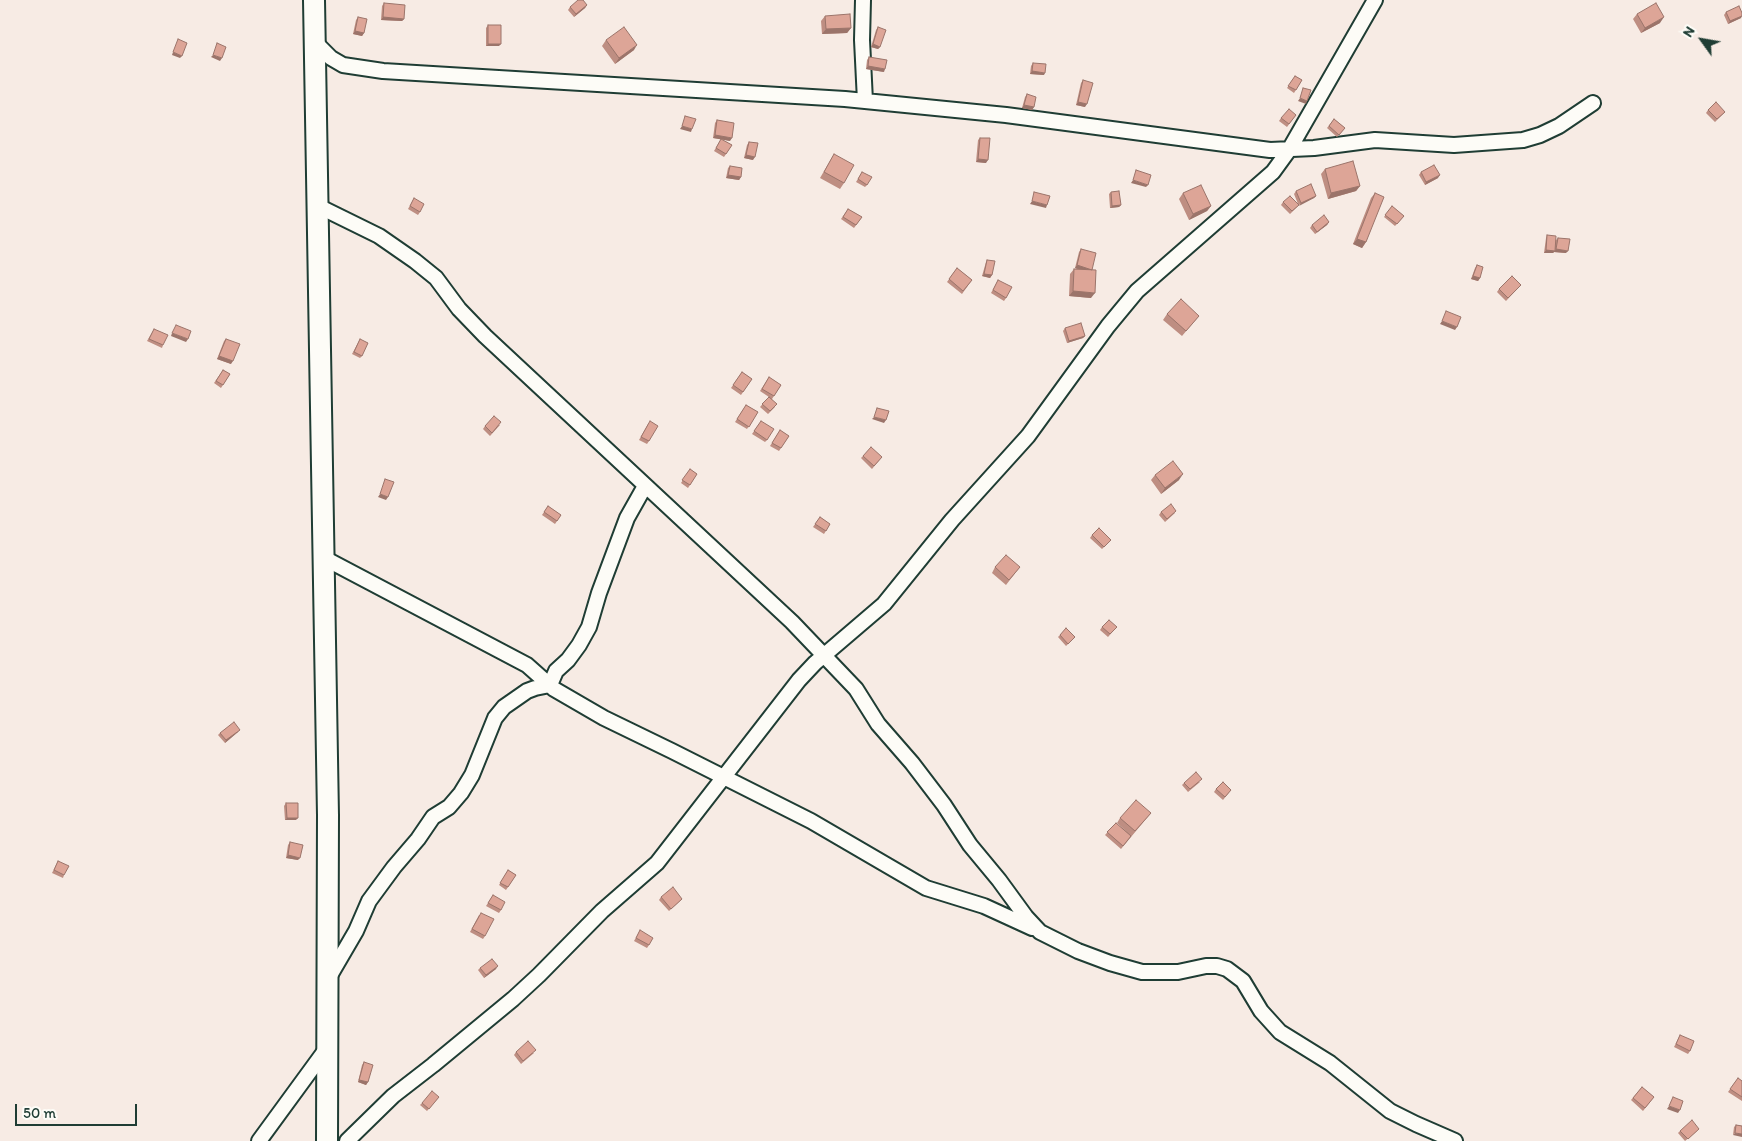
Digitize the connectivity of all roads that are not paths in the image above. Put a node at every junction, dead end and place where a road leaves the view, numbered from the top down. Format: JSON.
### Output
{"nodes":[{"id":1,"x":314,"y":0,"type":"edge"},
{"id":2,"x":863,"y":0,"type":"edge"},
{"id":3,"x":1375,"y":0,"type":"edge"},
{"id":4,"x":315,"y":42,"type":"junction"},
{"id":5,"x":865,"y":101,"type":"junction"},
{"id":6,"x":1593,"y":102,"type":"dead end"},
{"id":7,"x":1289,"y":150,"type":"junction"},
{"id":8,"x":318,"y":206,"type":"junction"},
{"id":9,"x":645,"y":486,"type":"junction"},
{"id":10,"x":324,"y":558,"type":"junction"},
{"id":11,"x":825,"y":655,"type":"junction"},
{"id":12,"x":550,"y":685,"type":"junction"},
{"id":13,"x":724,"y":777,"type":"junction"},
{"id":14,"x":1040,"y":932,"type":"junction"},
{"id":15,"x":328,"y":980,"type":"junction"},
{"id":16,"x":328,"y":1048,"type":"junction"},
{"id":17,"x":259,"y":1141,"type":"edge"},
{"id":18,"x":327,"y":1141,"type":"edge"},
{"id":19,"x":346,"y":1141,"type":"edge"},
{"id":20,"x":1455,"y":1141,"type":"edge"}],
"edges":[{"from":1,"to":4,"type":"street"},
{"from":2,"to":5,"type":"street"},
{"from":3,"to":7,"type":"street"},
{"from":4,"to":5,"type":"street"},
{"from":4,"to":8,"type":"street"},
{"from":5,"to":7,"type":"street"},
{"from":6,"to":7,"type":"street"},
{"from":7,"to":11,"type":"street"},
{"from":8,"to":9,"type":"street"},
{"from":8,"to":10,"type":"street"},
{"from":9,"to":11,"type":"street"},
{"from":9,"to":12,"type":"street"},
{"from":10,"to":12,"type":"street"},
{"from":10,"to":15,"type":"street"},
{"from":11,"to":13,"type":"street"},
{"from":11,"to":14,"type":"street"},
{"from":12,"to":13,"type":"street"},
{"from":12,"to":15,"type":"street"},
{"from":13,"to":14,"type":"street"},
{"from":13,"to":19,"type":"street"},
{"from":14,"to":20,"type":"street"},
{"from":15,"to":16,"type":"street"},
{"from":16,"to":17,"type":"street"},
{"from":16,"to":18,"type":"street"}]}
